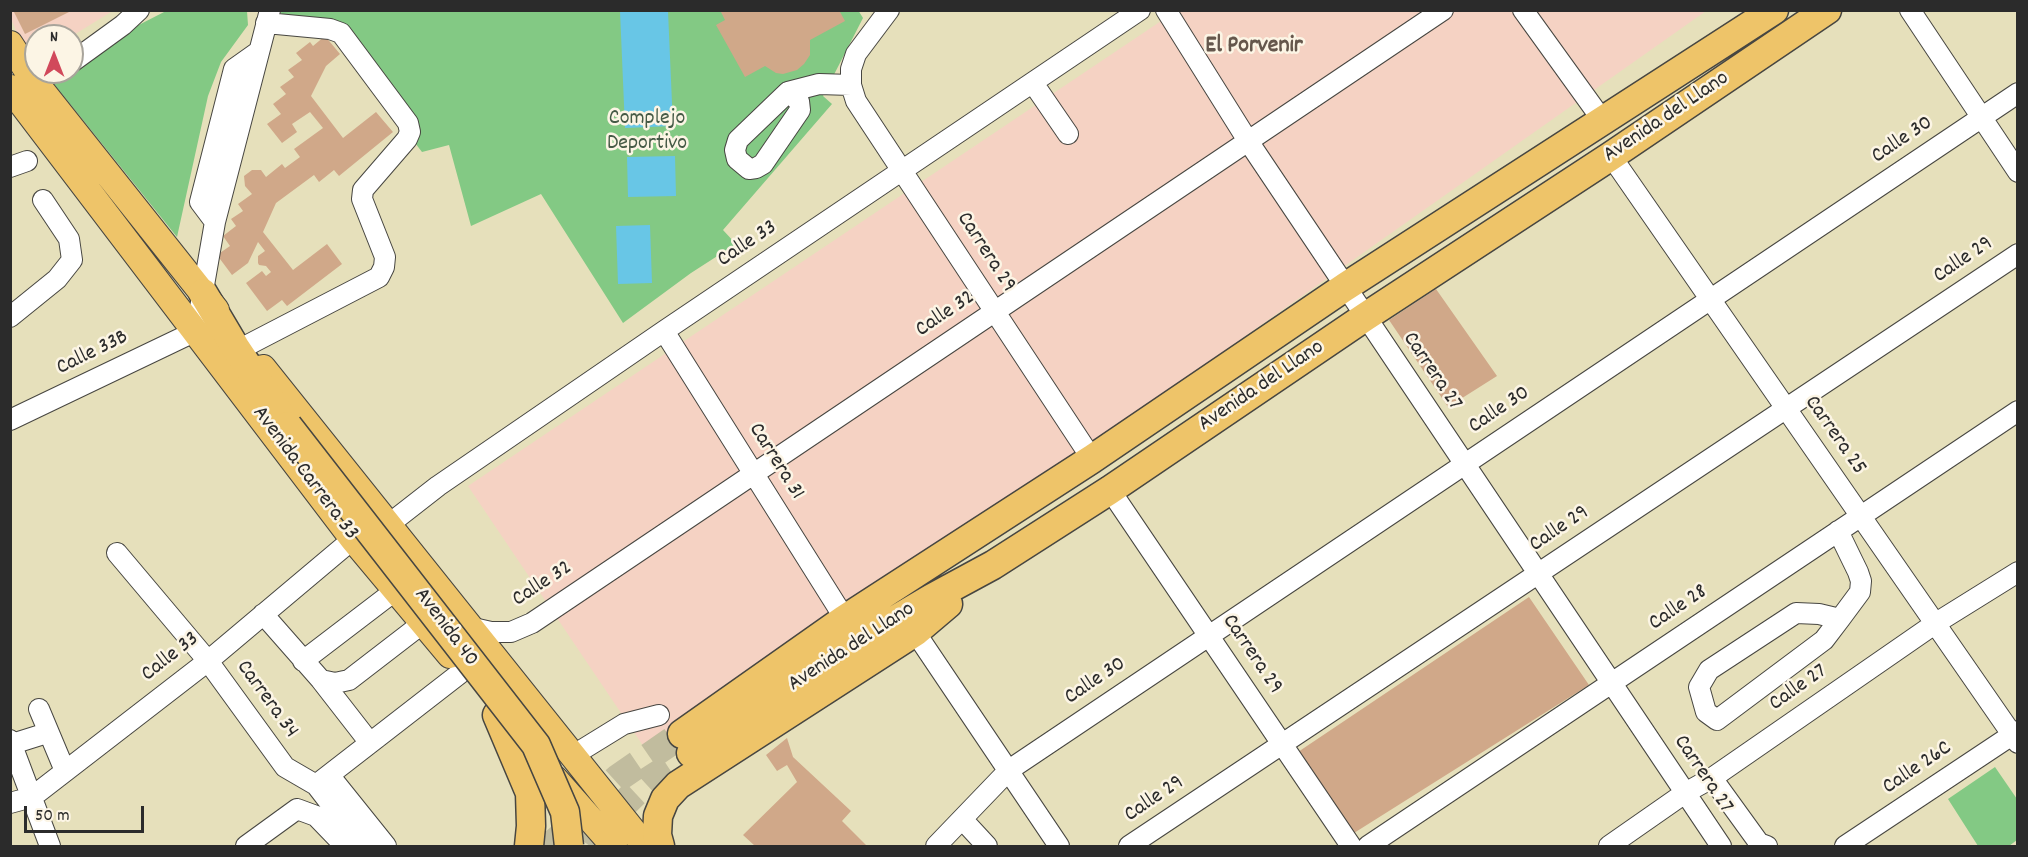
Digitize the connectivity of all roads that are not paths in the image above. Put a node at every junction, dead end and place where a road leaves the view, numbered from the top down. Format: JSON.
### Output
{"nodes":[{"id":1,"x":139,"y":10,"type":"edge"},
{"id":2,"x":1140,"y":10,"type":"edge"},
{"id":3,"x":1166,"y":10,"type":"edge"},
{"id":4,"x":1443,"y":10,"type":"edge"},
{"id":5,"x":1523,"y":10,"type":"edge"},
{"id":6,"x":1774,"y":10,"type":"edge"},
{"id":7,"x":1827,"y":10,"type":"edge"},
{"id":8,"x":1910,"y":10,"type":"edge"},
{"id":9,"x":884,"y":12,"type":"edge"},
{"id":10,"x":268,"y":17,"type":"edge"},
{"id":11,"x":120,"y":18,"type":"edge"},
{"id":12,"x":10,"y":44,"type":"edge"},
{"id":13,"x":84,"y":51,"type":"edge"},
{"id":14,"x":24,"y":75,"type":"edge"},
{"id":15,"x":851,"y":77,"type":"junction"},
{"id":16,"x":1033,"y":83,"type":"junction"},
{"id":17,"x":28,"y":84,"type":"edge"},
{"id":18,"x":29,"y":84,"type":"edge"},
{"id":19,"x":788,"y":92,"type":"dead end"},
{"id":20,"x":2018,"y":93,"type":"edge"},
{"id":21,"x":1980,"y":118,"type":"junction"},
{"id":22,"x":1603,"y":121,"type":"junction"},
{"id":23,"x":1068,"y":134,"type":"dead end"},
{"id":24,"x":1248,"y":141,"type":"junction"},
{"id":25,"x":1611,"y":156,"type":"junction"},
{"id":26,"x":902,"y":171,"type":"junction"},
{"id":27,"x":2018,"y":172,"type":"edge"},
{"id":28,"x":43,"y":200,"type":"dead end"},
{"id":29,"x":2018,"y":254,"type":"edge"},
{"id":30,"x":1345,"y":287,"type":"junction"},
{"id":31,"x":203,"y":293,"type":"junction"},
{"id":32,"x":1710,"y":299,"type":"junction"},
{"id":33,"x":994,"y":311,"type":"junction"},
{"id":34,"x":10,"y":317,"type":"edge"},
{"id":35,"x":1365,"y":317,"type":"junction"},
{"id":36,"x":196,"y":331,"type":"junction"},
{"id":37,"x":664,"y":331,"type":"junction"},
{"id":38,"x":244,"y":347,"type":"junction"},
{"id":39,"x":1786,"y":409,"type":"junction"},
{"id":40,"x":2018,"y":411,"type":"edge"},
{"id":41,"x":10,"y":420,"type":"edge"},
{"id":42,"x":288,"y":426,"type":"joint"},
{"id":43,"x":1092,"y":459,"type":"junction"},
{"id":44,"x":1464,"y":464,"type":"junction"},
{"id":45,"x":753,"y":473,"type":"junction"},
{"id":46,"x":1110,"y":490,"type":"junction"},
{"id":47,"x":1860,"y":516,"type":"junction"},
{"id":48,"x":388,"y":525,"type":"junction"},
{"id":49,"x":1838,"y":531,"type":"junction"},
{"id":50,"x":353,"y":539,"type":"junction"},
{"id":51,"x":117,"y":553,"type":"dead end"},
{"id":52,"x":993,"y":565,"type":"junction"},
{"id":53,"x":2018,"y":572,"type":"edge"},
{"id":54,"x":1538,"y":574,"type":"junction"},
{"id":55,"x":396,"y":590,"type":"junction"},
{"id":56,"x":263,"y":614,"type":"junction"},
{"id":57,"x":845,"y":619,"type":"junction"},
{"id":58,"x":1840,"y":619,"type":"junction"},
{"id":59,"x":423,"y":623,"type":"junction"},
{"id":60,"x":1936,"y":623,"type":"junction"},
{"id":61,"x":469,"y":627,"type":"junction"},
{"id":62,"x":915,"y":632,"type":"junction"},
{"id":63,"x":1209,"y":635,"type":"junction"},
{"id":64,"x":208,"y":661,"type":"junction"},
{"id":65,"x":303,"y":661,"type":"junction"},
{"id":66,"x":463,"y":671,"type":"junction"},
{"id":67,"x":321,"y":680,"type":"junction"},
{"id":68,"x":1612,"y":683,"type":"junction"},
{"id":69,"x":39,"y":709,"type":"dead end"},
{"id":70,"x":497,"y":715,"type":"junction"},
{"id":71,"x":659,"y":715,"type":"dead end"},
{"id":72,"x":47,"y":733,"type":"junction"},
{"id":73,"x":2016,"y":736,"type":"edge"},
{"id":74,"x":11,"y":742,"type":"edge"},
{"id":75,"x":370,"y":743,"type":"junction"},
{"id":76,"x":1282,"y":744,"type":"junction"},
{"id":77,"x":572,"y":756,"type":"junction"},
{"id":78,"x":285,"y":767,"type":"junction"},
{"id":79,"x":1009,"y":770,"type":"junction"},
{"id":80,"x":65,"y":771,"type":"junction"},
{"id":81,"x":550,"y":775,"type":"junction"},
{"id":82,"x":1712,"y":778,"type":"junction"},
{"id":83,"x":323,"y":780,"type":"junction"},
{"id":84,"x":1685,"y":793,"type":"junction"},
{"id":85,"x":32,"y":797,"type":"junction"},
{"id":86,"x":10,"y":803,"type":"edge"},
{"id":87,"x":297,"y":809,"type":"junction"},
{"id":88,"x":531,"y":809,"type":"junction"},
{"id":89,"x":962,"y":819,"type":"junction"},
{"id":90,"x":50,"y":846,"type":"edge"},
{"id":91,"x":246,"y":846,"type":"edge"},
{"id":92,"x":345,"y":846,"type":"edge"},
{"id":93,"x":363,"y":846,"type":"edge"},
{"id":94,"x":386,"y":846,"type":"edge"},
{"id":95,"x":515,"y":846,"type":"edge"},
{"id":96,"x":529,"y":846,"type":"edge"},
{"id":97,"x":568,"y":846,"type":"edge"},
{"id":98,"x":614,"y":846,"type":"edge"},
{"id":99,"x":645,"y":846,"type":"edge"},
{"id":100,"x":660,"y":846,"type":"edge"},
{"id":101,"x":936,"y":846,"type":"edge"},
{"id":102,"x":987,"y":846,"type":"edge"},
{"id":103,"x":1059,"y":846,"type":"edge"},
{"id":104,"x":1129,"y":846,"type":"edge"},
{"id":105,"x":1352,"y":846,"type":"edge"},
{"id":106,"x":1368,"y":846,"type":"edge"},
{"id":107,"x":1609,"y":846,"type":"edge"},
{"id":108,"x":1721,"y":846,"type":"edge"},
{"id":109,"x":1767,"y":846,"type":"edge"},
{"id":110,"x":1845,"y":846,"type":"edge"}],
"edges":[{"from":1,"to":11,"type":"street"},
{"from":2,"to":16,"type":"street","name":"Calle 33"},
{"from":3,"to":24,"type":"street","name":"Carrera 27"},
{"from":4,"to":24,"type":"street","name":"Calle 32"},
{"from":5,"to":22,"type":"street"},
{"from":6,"to":22,"type":"highway","name":"Avenida del Llano"},
{"from":7,"to":25,"type":"highway","name":"Avenida del Llano"},
{"from":8,"to":21,"type":"street"},
{"from":9,"to":15,"type":"street"},
{"from":10,"to":31,"type":"street"},
{"from":10,"to":38,"type":"street"},
{"from":11,"to":13,"type":"street"},
{"from":12,"to":14,"type":"main road","name":"Avenida Carrera 33"},
{"from":15,"to":19,"type":"street"},
{"from":15,"to":26,"type":"street","name":"Carrera 29"},
{"from":16,"to":23,"type":"street"},
{"from":16,"to":26,"type":"street","name":"Calle 33"},
{"from":17,"to":36,"type":"main road","name":"Avenida Carrera 33"},
{"from":18,"to":31,"type":"main road","name":"Avenida Carrera 33"},
{"from":20,"to":21,"type":"street","name":"Calle 30"},
{"from":21,"to":27,"type":"street"},
{"from":21,"to":32,"type":"street","name":"Calle 30"},
{"from":22,"to":30,"type":"highway","name":"Avenida del Llano"},
{"from":24,"to":30,"type":"street","name":"Carrera 27"},
{"from":24,"to":33,"type":"street","name":"Calle 32"},
{"from":25,"to":32,"type":"street","name":"Carrera 25"},
{"from":25,"to":35,"type":"highway","name":"Avenida del Llano"},
{"from":26,"to":33,"type":"street","name":"Carrera 29"},
{"from":26,"to":37,"type":"street","name":"Calle 33"},
{"from":28,"to":34,"type":"street"},
{"from":29,"to":39,"type":"street","name":"Calle 29"},
{"from":30,"to":35,"type":"street","name":"Carrera 27"},
{"from":30,"to":43,"type":"highway","name":"Avenida del Llano"},
{"from":31,"to":36,"type":"street"},
{"from":31,"to":38,"type":"main road","name":"Avenida Carrera 33"},
{"from":31,"to":42,"type":"highway","name":"Avenida Carrera 33"},
{"from":32,"to":39,"type":"street","name":"Carrera 25"},
{"from":32,"to":44,"type":"street","name":"Calle 30"},
{"from":33,"to":43,"type":"street","name":"Carrera 29"},
{"from":33,"to":45,"type":"street","name":"Calle 32"},
{"from":35,"to":44,"type":"street","name":"Carrera 27"},
{"from":35,"to":46,"type":"highway","name":"Avenida del Llano"},
{"from":36,"to":41,"type":"street","name":"Calle 33B"},
{"from":36,"to":50,"type":"main road","name":"Avenida Carrera 33"},
{"from":37,"to":45,"type":"street","name":"Carrera 31"},
{"from":37,"to":48,"type":"street","name":"Calle 33"},
{"from":38,"to":48,"type":"main road","name":"Avenida Carrera 33"},
{"from":39,"to":47,"type":"street","name":"Carrera 25"},
{"from":39,"to":54,"type":"street","name":"Calle 29"},
{"from":40,"to":47,"type":"street","name":"Calle 28"},
{"from":42,"to":81,"type":"highway","name":"Avenida 40","bridge":true},
{"from":43,"to":57,"type":"highway","name":"Avenida del Llano"},
{"from":44,"to":54,"type":"street","name":"Carrera 27"},
{"from":44,"to":63,"type":"street","name":"Calle 30"},
{"from":45,"to":57,"type":"street","name":"Carrera 31"},
{"from":45,"to":61,"type":"street","name":"Calle 32"},
{"from":46,"to":52,"type":"highway","name":"Avenida del Llano"},
{"from":46,"to":63,"type":"street","name":"Carrera 29"},
{"from":47,"to":49,"type":"street","name":"Calle 28"},
{"from":47,"to":60,"type":"street","name":"Carrera 25"},
{"from":48,"to":61,"type":"main road","name":"Avenida Carrera 33"},
{"from":49,"to":58,"type":"street"},
{"from":49,"to":68,"type":"street","name":"Calle 28"},
{"from":50,"to":55,"type":"main road","name":"Avenida Carrera 33"},
{"from":50,"to":56,"type":"street","name":"Calle 33"},
{"from":51,"to":64,"type":"street","name":"Carrera 34"},
{"from":52,"to":57,"type":"highway","name":"Avenida del Llano"},
{"from":52,"to":62,"type":"highway"},
{"from":53,"to":60,"type":"street","name":"Calle 27"},
{"from":54,"to":68,"type":"street","name":"Carrera 27"},
{"from":54,"to":76,"type":"street","name":"Calle 29"},
{"from":55,"to":59,"type":"main road","name":"Avenida Carrera 33"},
{"from":55,"to":65,"type":"street"},
{"from":56,"to":64,"type":"street","name":"Calle 33"},
{"from":56,"to":65,"type":"street"},
{"from":58,"to":58,"type":"street"},
{"from":59,"to":66,"type":"main road","name":"Avenida Carrera 33"},
{"from":59,"to":67,"type":"street"},
{"from":60,"to":73,"type":"street","name":"Carrera 25"},
{"from":60,"to":82,"type":"street","name":"Calle 27"},
{"from":61,"to":77,"type":"main road","name":"Avenida Carrera 33"},
{"from":62,"to":79,"type":"street"},
{"from":62,"to":100,"type":"highway"},
{"from":63,"to":76,"type":"street","name":"Carrera 29"},
{"from":63,"to":79,"type":"street","name":"Calle 30"},
{"from":64,"to":78,"type":"street","name":"Carrera 34"},
{"from":64,"to":80,"type":"street","name":"Calle 33"},
{"from":65,"to":67,"type":"street"},
{"from":66,"to":70,"type":"main road","name":"Avenida Carrera 33"},
{"from":66,"to":75,"type":"street"},
{"from":67,"to":75,"type":"street"},
{"from":68,"to":84,"type":"street","name":"Carrera 27"},
{"from":68,"to":106,"type":"street","name":"Calle 28"},
{"from":69,"to":72,"type":"street"},
{"from":70,"to":81,"type":"main road","name":"Avenida Carrera 33"},
{"from":70,"to":88,"type":"highway"},
{"from":71,"to":77,"type":"street"},
{"from":72,"to":74,"type":"street"},
{"from":72,"to":80,"type":"street"},
{"from":73,"to":110,"type":"street","name":"Calle 26C"},
{"from":74,"to":85,"type":"street"},
{"from":75,"to":83,"type":"street"},
{"from":76,"to":104,"type":"street","name":"Calle 29"},
{"from":76,"to":105,"type":"street","name":"Carrera 29"},
{"from":77,"to":99,"type":"main road","name":"Avenida Carrera 33"},
{"from":78,"to":83,"type":"street","name":"Carrera 34"},
{"from":78,"to":87,"type":"street","name":"Carrera 34"},
{"from":79,"to":89,"type":"street","name":"Calle 30"},
{"from":79,"to":103,"type":"street"},
{"from":80,"to":85,"type":"street","name":"Calle 33"},
{"from":81,"to":97,"type":"highway","name":"Avenida 40","bridge":true},
{"from":81,"to":98,"type":"main road","name":"Avenida Carrera 33"},
{"from":82,"to":84,"type":"street","name":"Calle 27"},
{"from":82,"to":109,"type":"street"},
{"from":83,"to":93,"type":"street"},
{"from":83,"to":94,"type":"street"},
{"from":84,"to":107,"type":"street","name":"Calle 27"},
{"from":84,"to":108,"type":"street","name":"Carrera 27"},
{"from":85,"to":86,"type":"street","name":"Calle 33"},
{"from":85,"to":90,"type":"street"},
{"from":87,"to":91,"type":"street"},
{"from":87,"to":92,"type":"street"},
{"from":88,"to":95,"type":"street"},
{"from":88,"to":96,"type":"highway"},
{"from":89,"to":101,"type":"street","name":"Calle 30"},
{"from":89,"to":102,"type":"street"}]}
